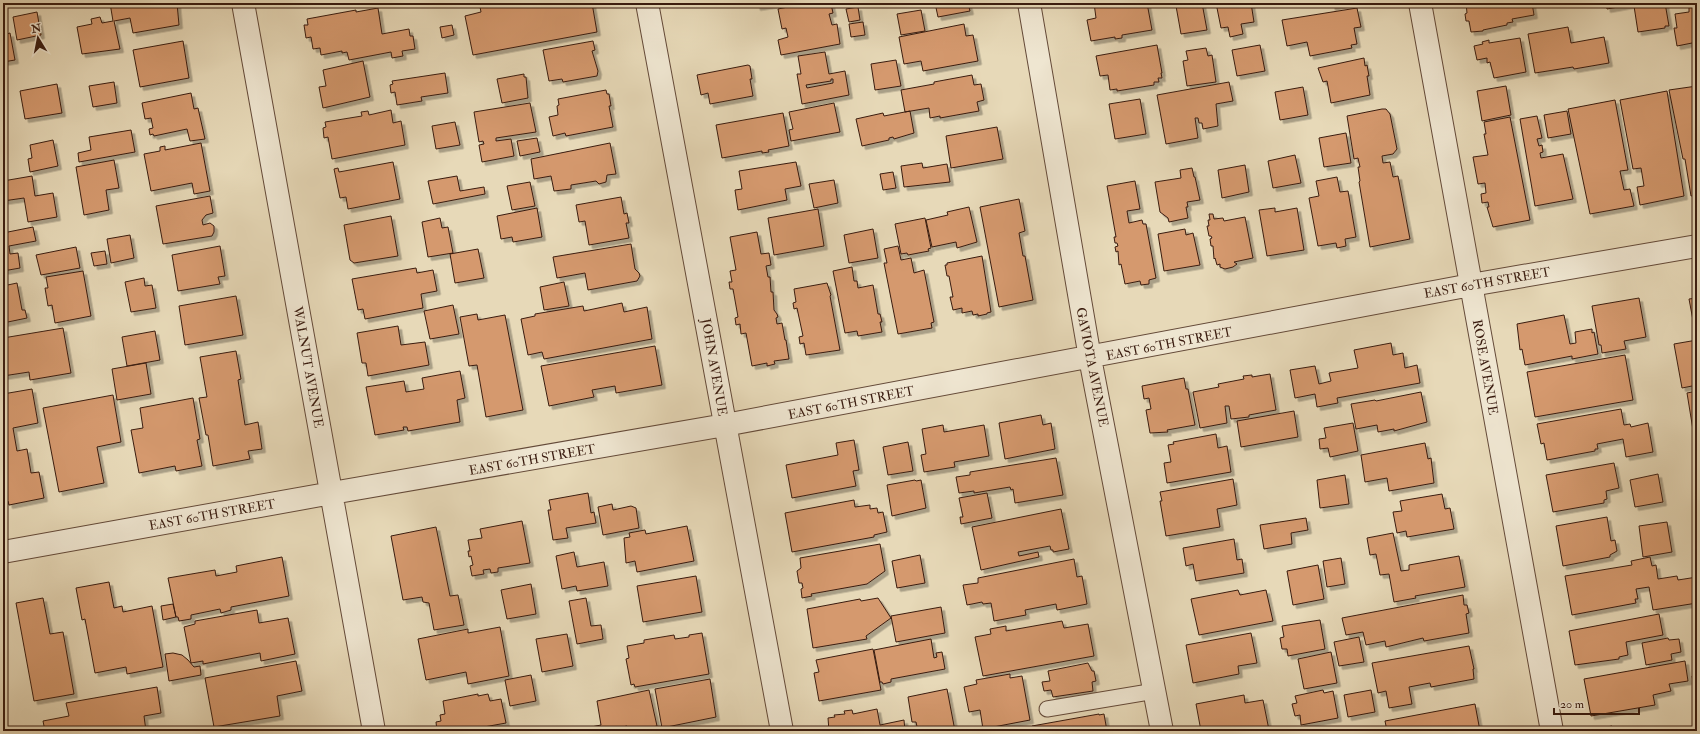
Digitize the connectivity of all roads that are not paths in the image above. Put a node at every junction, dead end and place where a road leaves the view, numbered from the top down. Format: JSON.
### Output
{"nodes":[{"id":1,"x":243,"y":3,"type":"edge"},
{"id":2,"x":648,"y":3,"type":"edge"},
{"id":3,"x":1029,"y":3,"type":"edge"},
{"id":4,"x":1420,"y":3,"type":"edge"},
{"id":5,"x":1697,"y":246,"type":"edge"},
{"id":6,"x":1471,"y":285,"type":"junction"},
{"id":7,"x":1090,"y":358,"type":"junction"},
{"id":8,"x":725,"y":425,"type":"junction"},
{"id":9,"x":332,"y":493,"type":"junction"},
{"id":10,"x":3,"y":552,"type":"edge"},
{"id":11,"x":1155,"y":692,"type":"junction"},
{"id":12,"x":1048,"y":710,"type":"dead end"},
{"id":13,"x":374,"y":731,"type":"edge"},
{"id":14,"x":782,"y":731,"type":"edge"},
{"id":15,"x":1162,"y":731,"type":"edge"},
{"id":16,"x":1552,"y":731,"type":"edge"}],
"edges":[{"from":1,"to":9,"type":"street","name":"WALNUT AVENUE"},
{"from":2,"to":8,"type":"street","name":"JOHN AVENUE"},
{"from":3,"to":7,"type":"street","name":"GAVIOTA AVENUE"},
{"from":4,"to":6,"type":"street","name":"ROSE AVENUE"},
{"from":5,"to":6,"type":"street","name":"EAST 60TH STREET"},
{"from":6,"to":7,"type":"street","name":"EAST 60TH STREET"},
{"from":6,"to":16,"type":"street","name":"ROSE AVENUE"},
{"from":7,"to":8,"type":"street","name":"EAST 60TH STREET"},
{"from":7,"to":11,"type":"street","name":"GAVIOTA AVENUE"},
{"from":8,"to":9,"type":"street","name":"EAST 60TH STREET"},
{"from":8,"to":14,"type":"street","name":"JOHN AVENUE"},
{"from":9,"to":10,"type":"street","name":"EAST 60TH STREET"},
{"from":9,"to":13,"type":"street","name":"WALNUT AVENUE"},
{"from":11,"to":12,"type":"lane"},
{"from":11,"to":15,"type":"street","name":"GAVIOTA AVENUE"}]}
